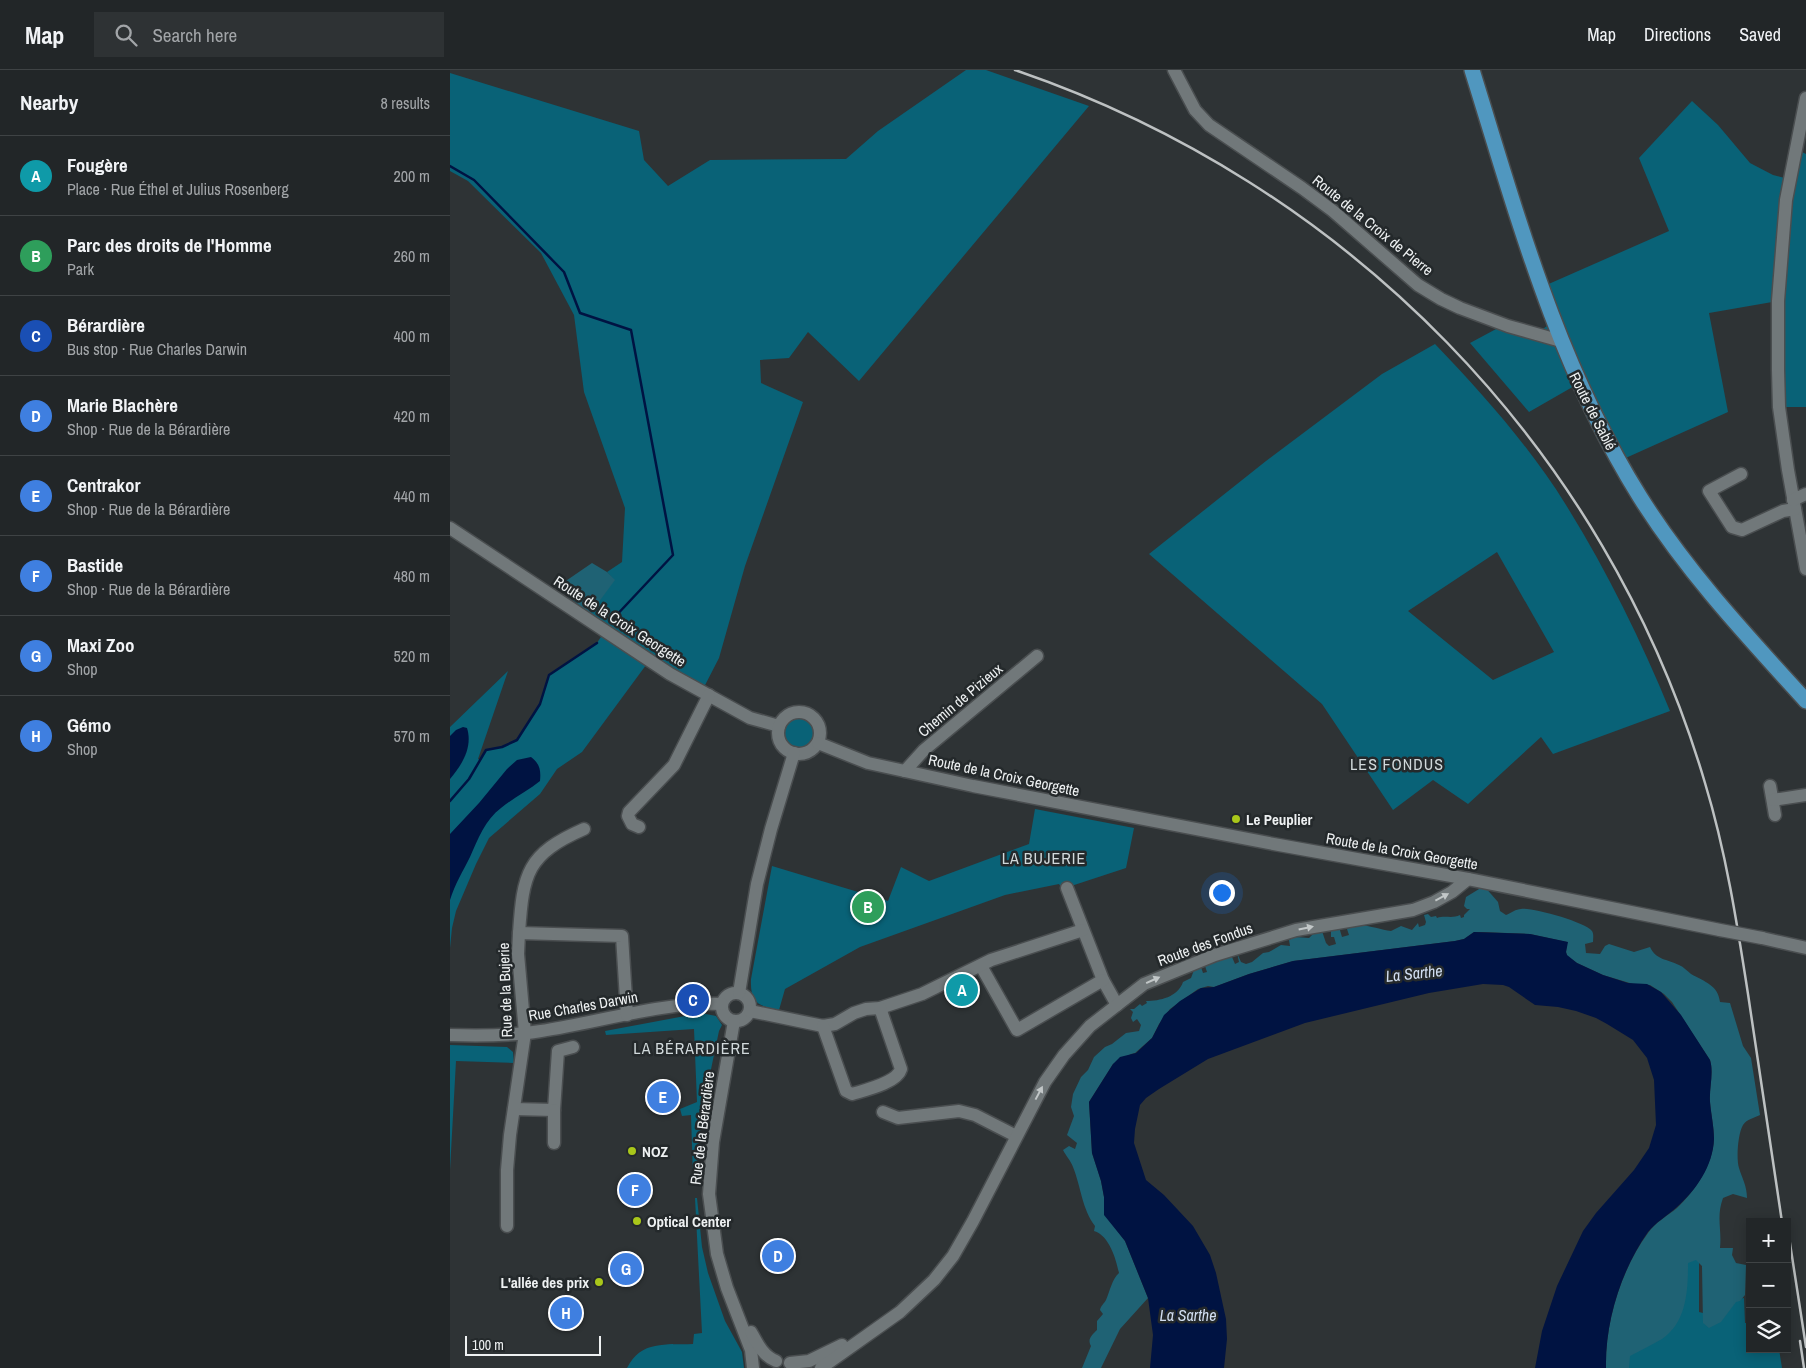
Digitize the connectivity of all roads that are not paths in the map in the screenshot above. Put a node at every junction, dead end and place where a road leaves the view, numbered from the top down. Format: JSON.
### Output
{"nodes":[{"id":1,"x":1174,"y":70,"type":"edge"},
{"id":2,"x":1472,"y":70,"type":"edge"},
{"id":3,"x":1806,"y":98,"type":"edge"},
{"id":4,"x":1560,"y":341,"type":"junction"},
{"id":5,"x":1741,"y":474,"type":"dead end"},
{"id":6,"x":1806,"y":494,"type":"edge"},
{"id":7,"x":1794,"y":505,"type":"junction"},
{"id":8,"x":450,"y":528,"type":"edge"},
{"id":9,"x":1806,"y":569,"type":"edge"},
{"id":10,"x":1038,"y":656,"type":"dead end"},
{"id":11,"x":710,"y":695,"type":"junction"},
{"id":12,"x":1806,"y":702,"type":"edge"},
{"id":13,"x":780,"y":726,"type":"junction"},
{"id":14,"x":818,"y":743,"type":"junction"},
{"id":15,"x":794,"y":754,"type":"junction"},
{"id":16,"x":905,"y":771,"type":"junction"},
{"id":17,"x":1770,"y":786,"type":"dead end"},
{"id":18,"x":1806,"y":795,"type":"edge"},
{"id":19,"x":1773,"y":800,"type":"junction"},
{"id":20,"x":1775,"y":815,"type":"dead end"},
{"id":21,"x":639,"y":827,"type":"dead end"},
{"id":22,"x":584,"y":829,"type":"dead end"},
{"id":23,"x":1468,"y":879,"type":"junction"},
{"id":24,"x":1067,"y":888,"type":"dead end"},
{"id":25,"x":1083,"y":930,"type":"junction"},
{"id":26,"x":520,"y":933,"type":"junction"},
{"id":27,"x":1806,"y":948,"type":"edge"},
{"id":28,"x":981,"y":966,"type":"junction"},
{"id":29,"x":1103,"y":980,"type":"junction"},
{"id":30,"x":739,"y":993,"type":"junction"},
{"id":31,"x":722,"y":1004,"type":"junction"},
{"id":32,"x":1117,"y":1005,"type":"junction"},
{"id":33,"x":880,"y":1008,"type":"junction"},
{"id":34,"x":750,"y":1011,"type":"junction"},
{"id":35,"x":627,"y":1015,"type":"junction"},
{"id":36,"x":734,"y":1022,"type":"junction"},
{"id":37,"x":822,"y":1026,"type":"junction"},
{"id":38,"x":525,"y":1033,"type":"junction"},
{"id":39,"x":450,"y":1035,"type":"edge"},
{"id":40,"x":573,"y":1046,"type":"dead end"},
{"id":41,"x":514,"y":1109,"type":"junction"},
{"id":42,"x":554,"y":1110,"type":"junction"},
{"id":43,"x":883,"y":1112,"type":"dead end"},
{"id":44,"x":1016,"y":1136,"type":"junction"},
{"id":45,"x":554,"y":1143,"type":"dead end"},
{"id":46,"x":507,"y":1226,"type":"dead end"},
{"id":47,"x":730,"y":1297,"type":"junction"},
{"id":48,"x":874,"y":1330,"type":"junction"},
{"id":49,"x":776,"y":1361,"type":"junction"},
{"id":50,"x":793,"y":1366,"type":"edge"},
{"id":51,"x":753,"y":1368,"type":"edge"},
{"id":52,"x":758,"y":1368,"type":"edge"},
{"id":53,"x":821,"y":1368,"type":"edge"}],
"edges":[{"from":1,"to":4,"type":"street","name":"Route de la Croix de Pierre"},
{"from":2,"to":4,"type":"main road","name":"Route de Sablé"},
{"from":3,"to":7,"type":"street"},
{"from":4,"to":12,"type":"main road","name":"Route de Sablé"},
{"from":5,"to":7,"type":"street"},
{"from":6,"to":7,"type":"street"},
{"from":7,"to":9,"type":"street"},
{"from":8,"to":11,"type":"street","name":"Route de la Croix Georgette"},
{"from":10,"to":16,"type":"street","name":"Chemin de Pizieux"},
{"from":11,"to":13,"type":"street","name":"Route de la Croix Georgette"},
{"from":11,"to":21,"type":"street"},
{"from":13,"to":14,"type":"street"},
{"from":13,"to":15,"type":"street"},
{"from":14,"to":15,"type":"street"},
{"from":14,"to":16,"type":"street","name":"Route de la Croix Georgette"},
{"from":15,"to":30,"type":"street"},
{"from":16,"to":23,"type":"street","name":"Route de la Croix Georgette"},
{"from":17,"to":19,"type":"street"},
{"from":18,"to":19,"type":"street"},
{"from":19,"to":20,"type":"street"},
{"from":22,"to":26,"type":"street"},
{"from":23,"to":27,"type":"street","name":"Route de la Croix Georgette","bridge":true},
{"from":32,"to":23,"type":"street","name":"Route des Fondus","one_way":true},
{"from":24,"to":25,"type":"street"},
{"from":25,"to":28,"type":"street"},
{"from":25,"to":29,"type":"street"},
{"from":26,"to":35,"type":"street","name":"Rue de la Bujerie"},
{"from":26,"to":38,"type":"street","name":"Rue de la Bujerie"},
{"from":28,"to":29,"type":"street"},
{"from":28,"to":33,"type":"street"},
{"from":29,"to":32,"type":"street"},
{"from":30,"to":31,"type":"street"},
{"from":30,"to":34,"type":"street"},
{"from":31,"to":35,"type":"street","name":"Rue Charles Darwin"},
{"from":31,"to":36,"type":"street"},
{"from":44,"to":32,"type":"street","name":"Route des Fondus","one_way":true},
{"from":33,"to":37,"type":"street"},
{"from":33,"to":37,"type":"street"},
{"from":34,"to":36,"type":"street"},
{"from":34,"to":37,"type":"street"},
{"from":35,"to":38,"type":"street","name":"Rue Charles Darwin"},
{"from":36,"to":47,"type":"street","name":"Rue de la Bérardière"},
{"from":38,"to":39,"type":"street","name":"Rue Charles Darwin"},
{"from":38,"to":41,"type":"street","name":"Rue de la Bujerie"},
{"from":40,"to":42,"type":"street"},
{"from":41,"to":42,"type":"street"},
{"from":41,"to":46,"type":"street","name":"Rue de la Bujerie"},
{"from":42,"to":45,"type":"street"},
{"from":43,"to":44,"type":"street"},
{"from":44,"to":48,"type":"street","name":"Route des Fondus"},
{"from":47,"to":49,"type":"street","name":"Rue de la Bérardière"},
{"from":47,"to":51,"type":"street","name":"Rue de la Bérardière"},
{"from":48,"to":50,"type":"street","name":"Route des Fondus"},
{"from":48,"to":53,"type":"street","name":"Route des Fondus"},
{"from":49,"to":50,"type":"street","name":"Route des Fondus"},
{"from":49,"to":52,"type":"street"}]}
